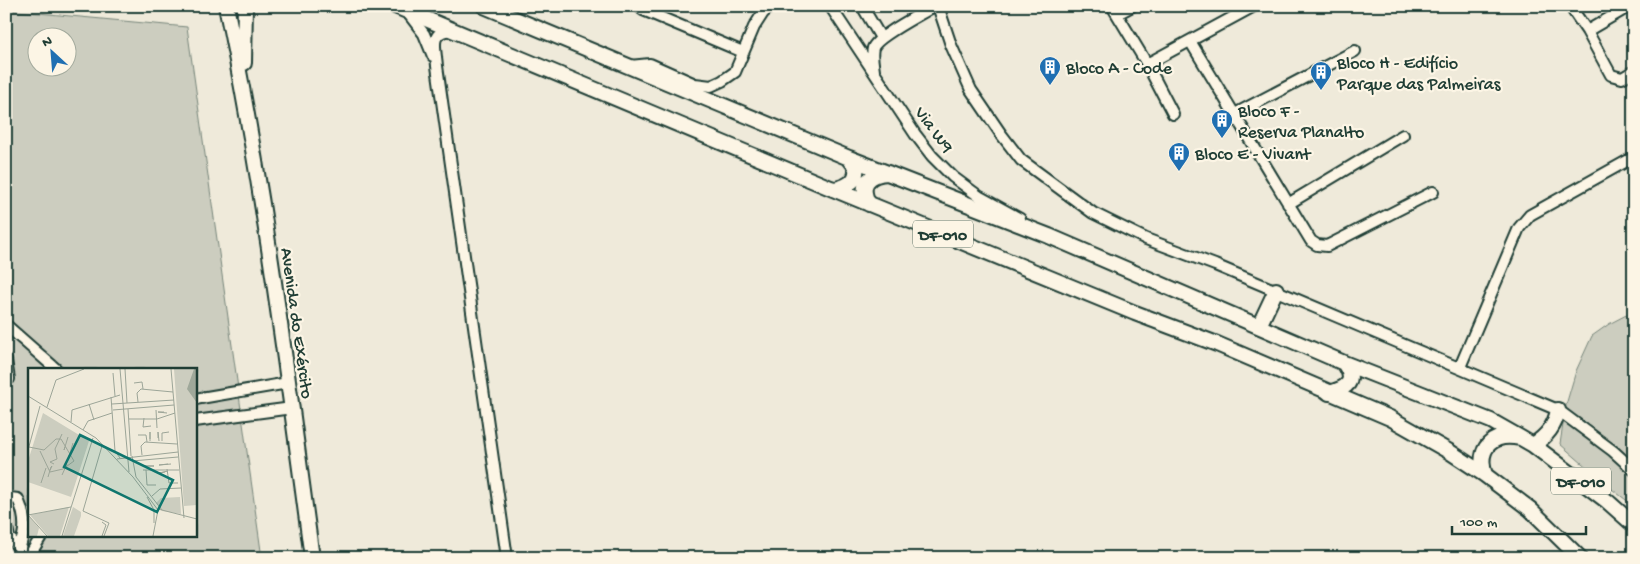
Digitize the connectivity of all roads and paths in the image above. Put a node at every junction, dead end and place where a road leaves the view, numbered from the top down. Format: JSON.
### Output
{"nodes":[{"id":1,"x":226,"y":6,"type":"edge"},
{"id":2,"x":245,"y":6,"type":"edge"},
{"id":3,"x":484,"y":6,"type":"edge"},
{"id":4,"x":639,"y":6,"type":"edge"},
{"id":5,"x":771,"y":6,"type":"edge"},
{"id":6,"x":830,"y":6,"type":"edge"},
{"id":7,"x":862,"y":6,"type":"edge"},
{"id":8,"x":934,"y":6,"type":"edge"},
{"id":9,"x":938,"y":6,"type":"edge"},
{"id":10,"x":1132,"y":6,"type":"edge"},
{"id":11,"x":1254,"y":6,"type":"edge"},
{"id":12,"x":1570,"y":6,"type":"edge"},
{"id":13,"x":1630,"y":6,"type":"edge"},
{"id":14,"x":400,"y":8,"type":"edge"},
{"id":15,"x":1115,"y":10,"type":"edge"},
{"id":16,"x":451,"y":30,"type":"junction"},
{"id":17,"x":1586,"y":31,"type":"junction"},
{"id":18,"x":881,"y":38,"type":"junction"},
{"id":19,"x":1190,"y":41,"type":"junction"},
{"id":20,"x":1355,"y":51,"type":"dead end"},
{"id":21,"x":743,"y":52,"type":"junction"},
{"id":22,"x":1147,"y":64,"type":"junction"},
{"id":23,"x":437,"y":66,"type":"junction"},
{"id":24,"x":629,"y":66,"type":"junction"},
{"id":25,"x":1634,"y":71,"type":"edge"},
{"id":26,"x":875,"y":74,"type":"junction"},
{"id":27,"x":245,"y":94,"type":"junction"},
{"id":28,"x":1173,"y":114,"type":"dead end"},
{"id":29,"x":1235,"y":114,"type":"junction"},
{"id":30,"x":1403,"y":136,"type":"dead end"},
{"id":31,"x":1634,"y":157,"type":"edge"},
{"id":32,"x":849,"y":158,"type":"junction"},
{"id":33,"x":888,"y":173,"type":"junction"},
{"id":34,"x":833,"y":189,"type":"junction"},
{"id":35,"x":1433,"y":192,"type":"dead end"},
{"id":36,"x":869,"y":204,"type":"junction"},
{"id":37,"x":1288,"y":204,"type":"junction"},
{"id":38,"x":1049,"y":236,"type":"junction"},
{"id":39,"x":1276,"y":290,"type":"junction"},
{"id":40,"x":6,"y":325,"type":"edge"},
{"id":41,"x":1259,"y":326,"type":"junction"},
{"id":42,"x":6,"y":360,"type":"edge"},
{"id":43,"x":1344,"y":363,"type":"junction"},
{"id":44,"x":1460,"y":367,"type":"junction"},
{"id":45,"x":55,"y":368,"type":"edge"},
{"id":46,"x":6,"y":379,"type":"edge"},
{"id":47,"x":288,"y":382,"type":"junction"},
{"id":48,"x":1329,"y":393,"type":"junction"},
{"id":49,"x":196,"y":399,"type":"edge"},
{"id":50,"x":292,"y":408,"type":"junction"},
{"id":51,"x":1558,"y":410,"type":"junction"},
{"id":52,"x":196,"y":421,"type":"edge"},
{"id":53,"x":1529,"y":442,"type":"junction"},
{"id":54,"x":1634,"y":470,"type":"edge"},
{"id":55,"x":1485,"y":475,"type":"junction"},
{"id":56,"x":6,"y":500,"type":"edge"},
{"id":57,"x":1607,"y":501,"type":"junction"},
{"id":58,"x":1634,"y":518,"type":"edge"},
{"id":59,"x":6,"y":523,"type":"edge"},
{"id":60,"x":1634,"y":525,"type":"edge"},
{"id":61,"x":41,"y":536,"type":"edge"},
{"id":62,"x":20,"y":552,"type":"edge"},
{"id":63,"x":28,"y":558,"type":"edge"},
{"id":64,"x":312,"y":558,"type":"edge"},
{"id":65,"x":507,"y":558,"type":"edge"},
{"id":66,"x":1580,"y":558,"type":"edge"}],
"edges":[{"from":1,"to":27,"type":"main road","name":"Avenida do Exército"},
{"from":2,"to":27,"type":"main road","name":"Avenida do Exército"},
{"from":3,"to":24,"type":"main road","number":"DF-010"},
{"from":4,"to":21,"type":"street"},
{"from":5,"to":21,"type":"street"},
{"from":6,"to":26,"type":"street","name":"Via W9"},
{"from":7,"to":18,"type":"street"},
{"from":8,"to":18,"type":"street"},
{"from":9,"to":39,"type":"street"},
{"from":10,"to":15,"type":"street"},
{"from":11,"to":19,"type":"street"},
{"from":12,"to":17,"type":"street"},
{"from":13,"to":17,"type":"street"},
{"from":14,"to":16,"type":"main road","number":"DF-010"},
{"from":14,"to":23,"type":"street"},
{"from":15,"to":22,"type":"street"},
{"from":16,"to":23,"type":"street"},
{"from":16,"to":34,"type":"main road","number":"DF-010"},
{"from":17,"to":25,"type":"street"},
{"from":18,"to":26,"type":"street"},
{"from":19,"to":22,"type":"street"},
{"from":19,"to":29,"type":"street"},
{"from":20,"to":29,"type":"street"},
{"from":21,"to":24,"type":"street"},
{"from":22,"to":28,"type":"street"},
{"from":23,"to":65,"type":"street"},
{"from":24,"to":32,"type":"main road","number":"DF-010"},
{"from":26,"to":38,"type":"street","name":"Via W9"},
{"from":27,"to":47,"type":"main road","name":"Avenida do Exército"},
{"from":29,"to":37,"type":"street"},
{"from":30,"to":37,"type":"street"},
{"from":31,"to":44,"type":"street"},
{"from":32,"to":33,"type":"main road","number":"DF-010"},
{"from":32,"to":34,"type":"main road"},
{"from":33,"to":36,"type":"main road"},
{"from":33,"to":38,"type":"main road","number":"DF-010"},
{"from":34,"to":36,"type":"main road","number":"DF-010"},
{"from":35,"to":37,"type":"street"},
{"from":36,"to":48,"type":"main road","number":"DF-010"},
{"from":38,"to":41,"type":"main road","number":"DF-010"},
{"from":39,"to":41,"type":"main road"},
{"from":39,"to":44,"type":"street"},
{"from":40,"to":45,"type":"street"},
{"from":41,"to":43,"type":"main road","number":"DF-010"},
{"from":42,"to":46,"type":"street"},
{"from":43,"to":48,"type":"main road"},
{"from":43,"to":53,"type":"main road","number":"DF-010"},
{"from":44,"to":51,"type":"street"},
{"from":47,"to":49,"type":"street"},
{"from":47,"to":50,"type":"main road","name":"Avenida do Exército"},
{"from":48,"to":55,"type":"main road","number":"DF-010"},
{"from":50,"to":52,"type":"street"},
{"from":50,"to":64,"type":"main road","name":"Avenida do Exército"},
{"from":51,"to":53,"type":"main road"},
{"from":51,"to":54,"type":"street"},
{"from":53,"to":55,"type":"main road"},
{"from":53,"to":57,"type":"main road","number":"DF-010"},
{"from":55,"to":66,"type":"main road","number":"DF-010"},
{"from":56,"to":62,"type":"street"},
{"from":57,"to":58,"type":"main road"},
{"from":57,"to":60,"type":"main road","number":"DF-010"},
{"from":59,"to":62,"type":"street"},
{"from":61,"to":63,"type":"street"}]}
